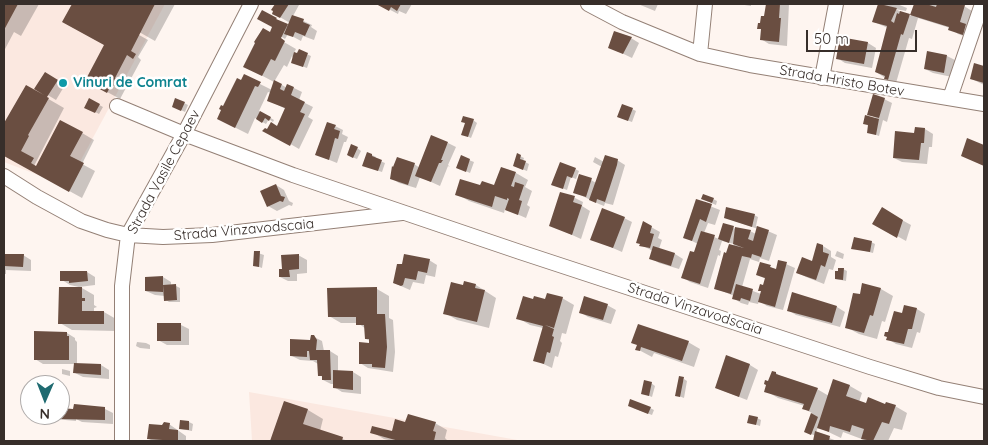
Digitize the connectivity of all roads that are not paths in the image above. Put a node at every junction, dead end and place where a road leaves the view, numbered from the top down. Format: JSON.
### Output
{"nodes":[{"id":1,"x":251,"y":4,"type":"edge"},
{"id":2,"x":588,"y":4,"type":"edge"},
{"id":3,"x":704,"y":4,"type":"edge"},
{"id":4,"x":836,"y":4,"type":"edge"},
{"id":5,"x":982,"y":4,"type":"edge"},
{"id":6,"x":700,"y":54,"type":"junction"},
{"id":7,"x":822,"y":78,"type":"junction"},
{"id":8,"x":950,"y":98,"type":"junction"},
{"id":9,"x":984,"y":104,"type":"edge"},
{"id":10,"x":117,"y":106,"type":"dead end"},
{"id":11,"x":184,"y":134,"type":"junction"},
{"id":12,"x":4,"y":176,"type":"edge"},
{"id":13,"x":407,"y":213,"type":"junction"},
{"id":14,"x":128,"y":235,"type":"junction"},
{"id":15,"x":984,"y":397,"type":"edge"},
{"id":16,"x":122,"y":441,"type":"edge"}],
"edges":[{"from":1,"to":11,"type":"street","name":"Strada Vasile Cepaev"},
{"from":2,"to":6,"type":"street","name":"Strada Hristo Botev"},
{"from":3,"to":6,"type":"street"},
{"from":4,"to":7,"type":"street"},
{"from":5,"to":8,"type":"street"},
{"from":6,"to":7,"type":"street","name":"Strada Hristo Botev"},
{"from":7,"to":8,"type":"street","name":"Strada Hristo Botev"},
{"from":8,"to":9,"type":"street","name":"Strada Hristo Botev"},
{"from":10,"to":11,"type":"street","name":"Strada Vinzavodscaia"},
{"from":11,"to":13,"type":"street","name":"Strada Vinzavodscaia"},
{"from":11,"to":14,"type":"street","name":"Strada Vasile Cepaev"},
{"from":12,"to":14,"type":"street","name":"Strada Vinzavodscaia"},
{"from":13,"to":14,"type":"street","name":"Strada Vinzavodscaia"},
{"from":13,"to":15,"type":"street","name":"Strada Vinzavodscaia"},
{"from":14,"to":16,"type":"street","name":"Strada Vasile Cepaev"}]}
